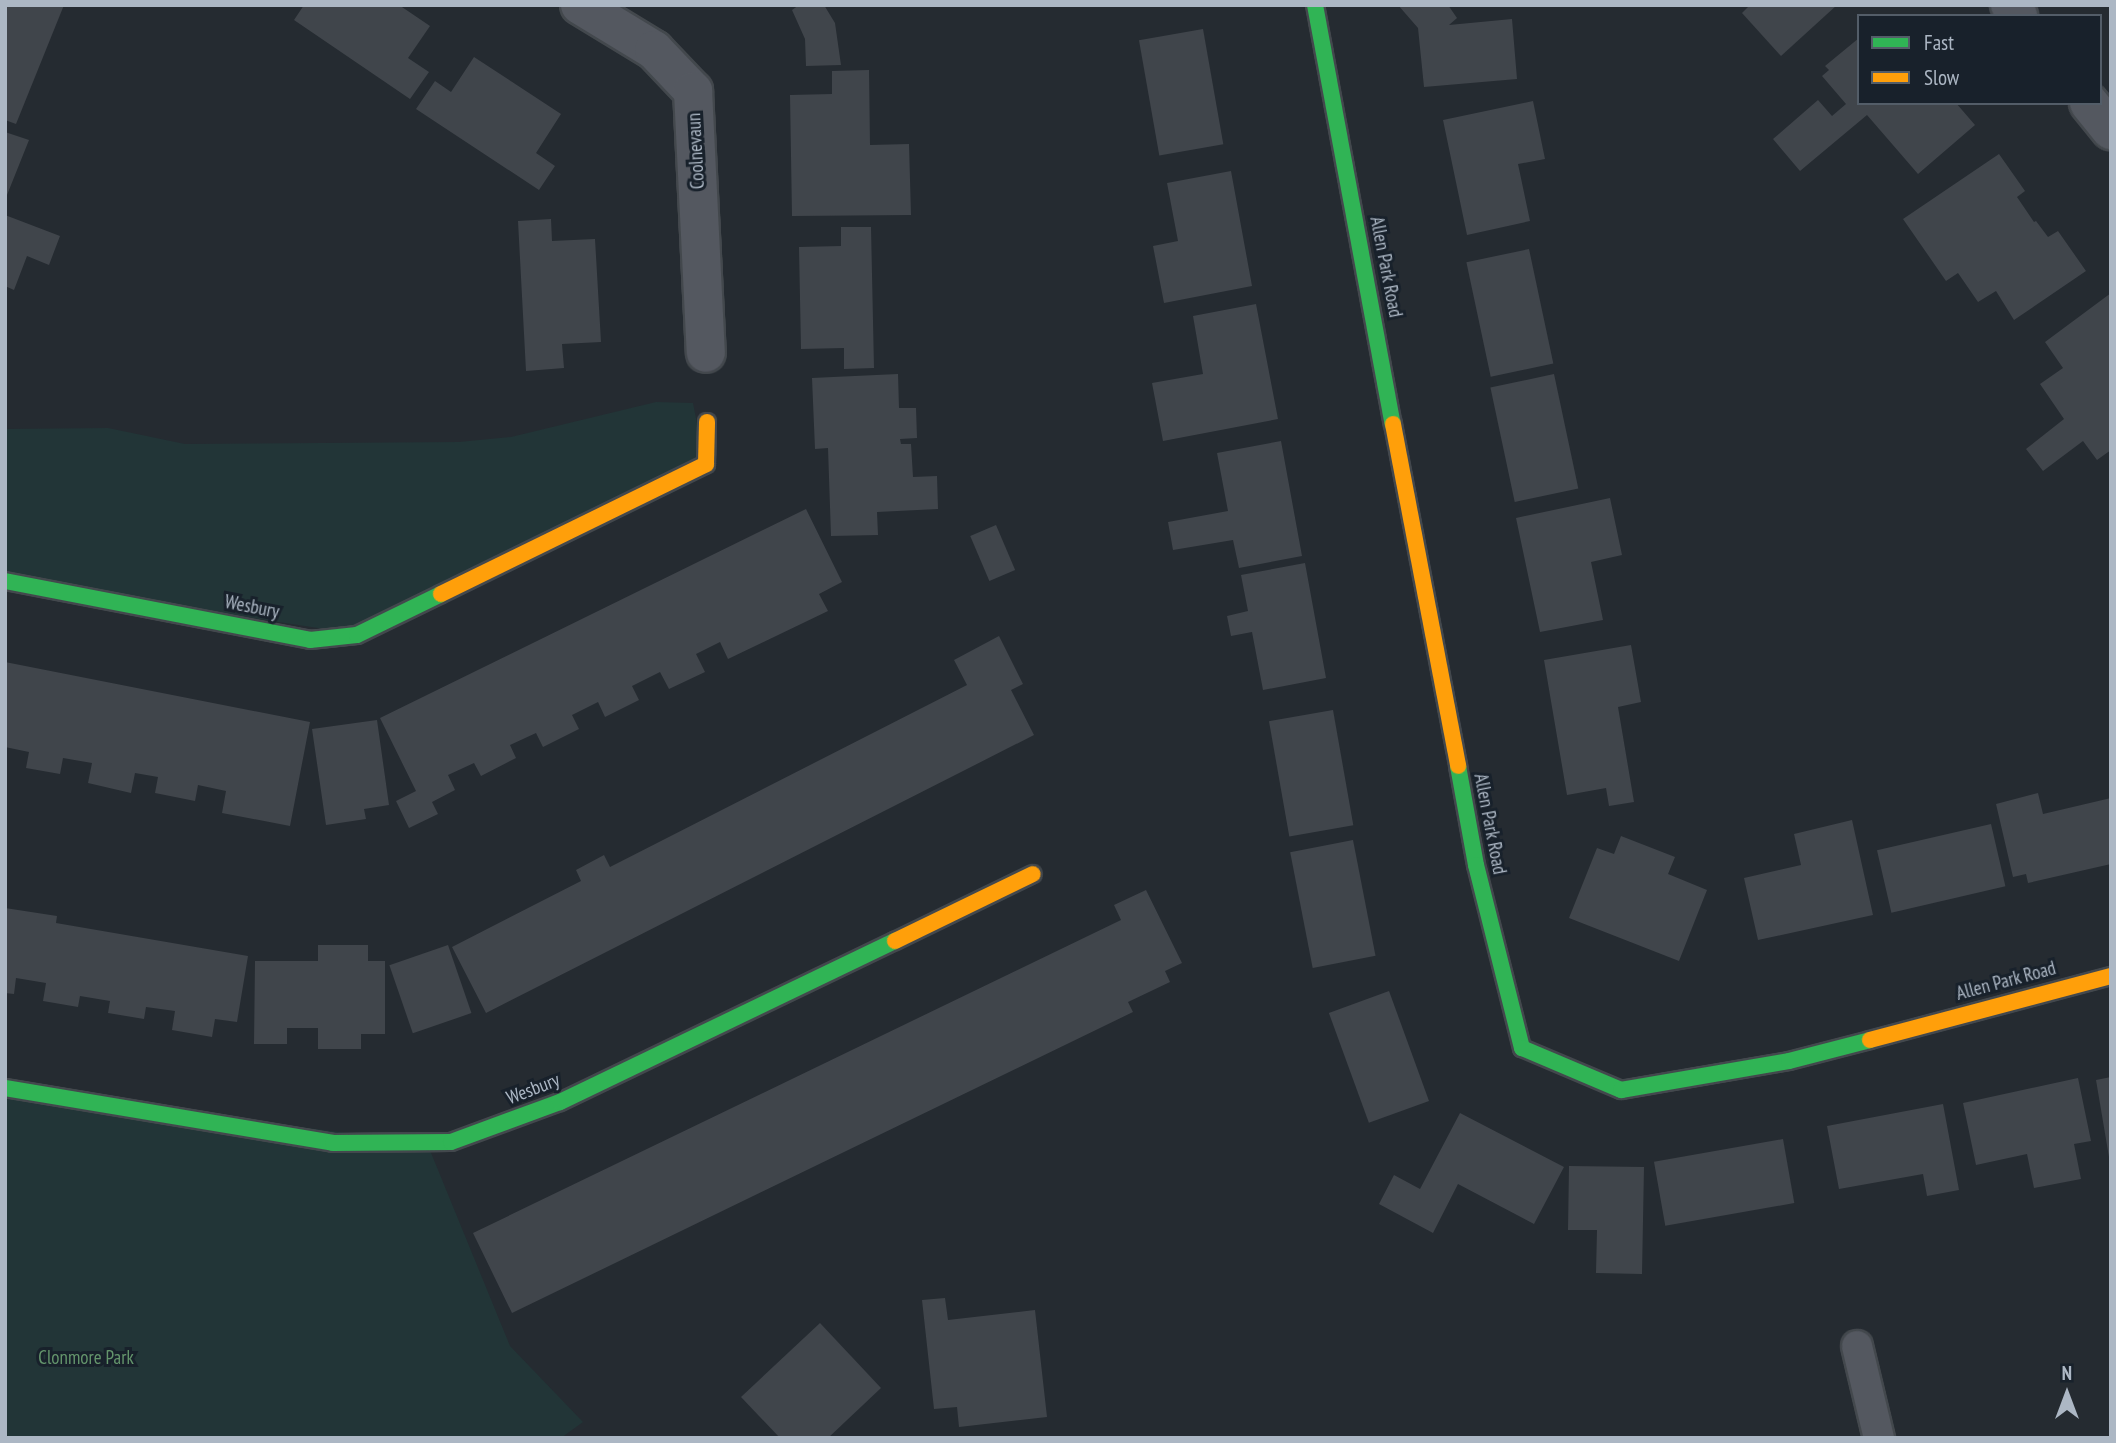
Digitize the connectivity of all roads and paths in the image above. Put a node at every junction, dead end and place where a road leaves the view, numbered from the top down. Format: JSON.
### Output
{"nodes":[{"id":1,"x":580,"y":5,"type":"edge"},
{"id":2,"x":1315,"y":5,"type":"edge"},
{"id":3,"x":2091,"y":105,"type":"edge"},
{"id":4,"x":2111,"y":130,"type":"edge"},
{"id":5,"x":706,"y":353,"type":"dead end"},
{"id":6,"x":707,"y":422,"type":"dead end"},
{"id":7,"x":5,"y":581,"type":"edge"},
{"id":8,"x":1033,"y":874,"type":"dead end"},
{"id":9,"x":2111,"y":976,"type":"edge"},
{"id":10,"x":5,"y":1088,"type":"edge"},
{"id":11,"x":1857,"y":1346,"type":"dead end"},
{"id":12,"x":1880,"y":1438,"type":"edge"}],
"edges":[{"from":1,"to":5,"type":"street","name":"Coolnevaun"},
{"from":2,"to":9,"type":"street","name":"Allen Park Road"},
{"from":3,"to":4,"type":"street"},
{"from":6,"to":7,"type":"street","name":"Wesbury"},
{"from":8,"to":10,"type":"street","name":"Wesbury"},
{"from":11,"to":12,"type":"lane"}]}
